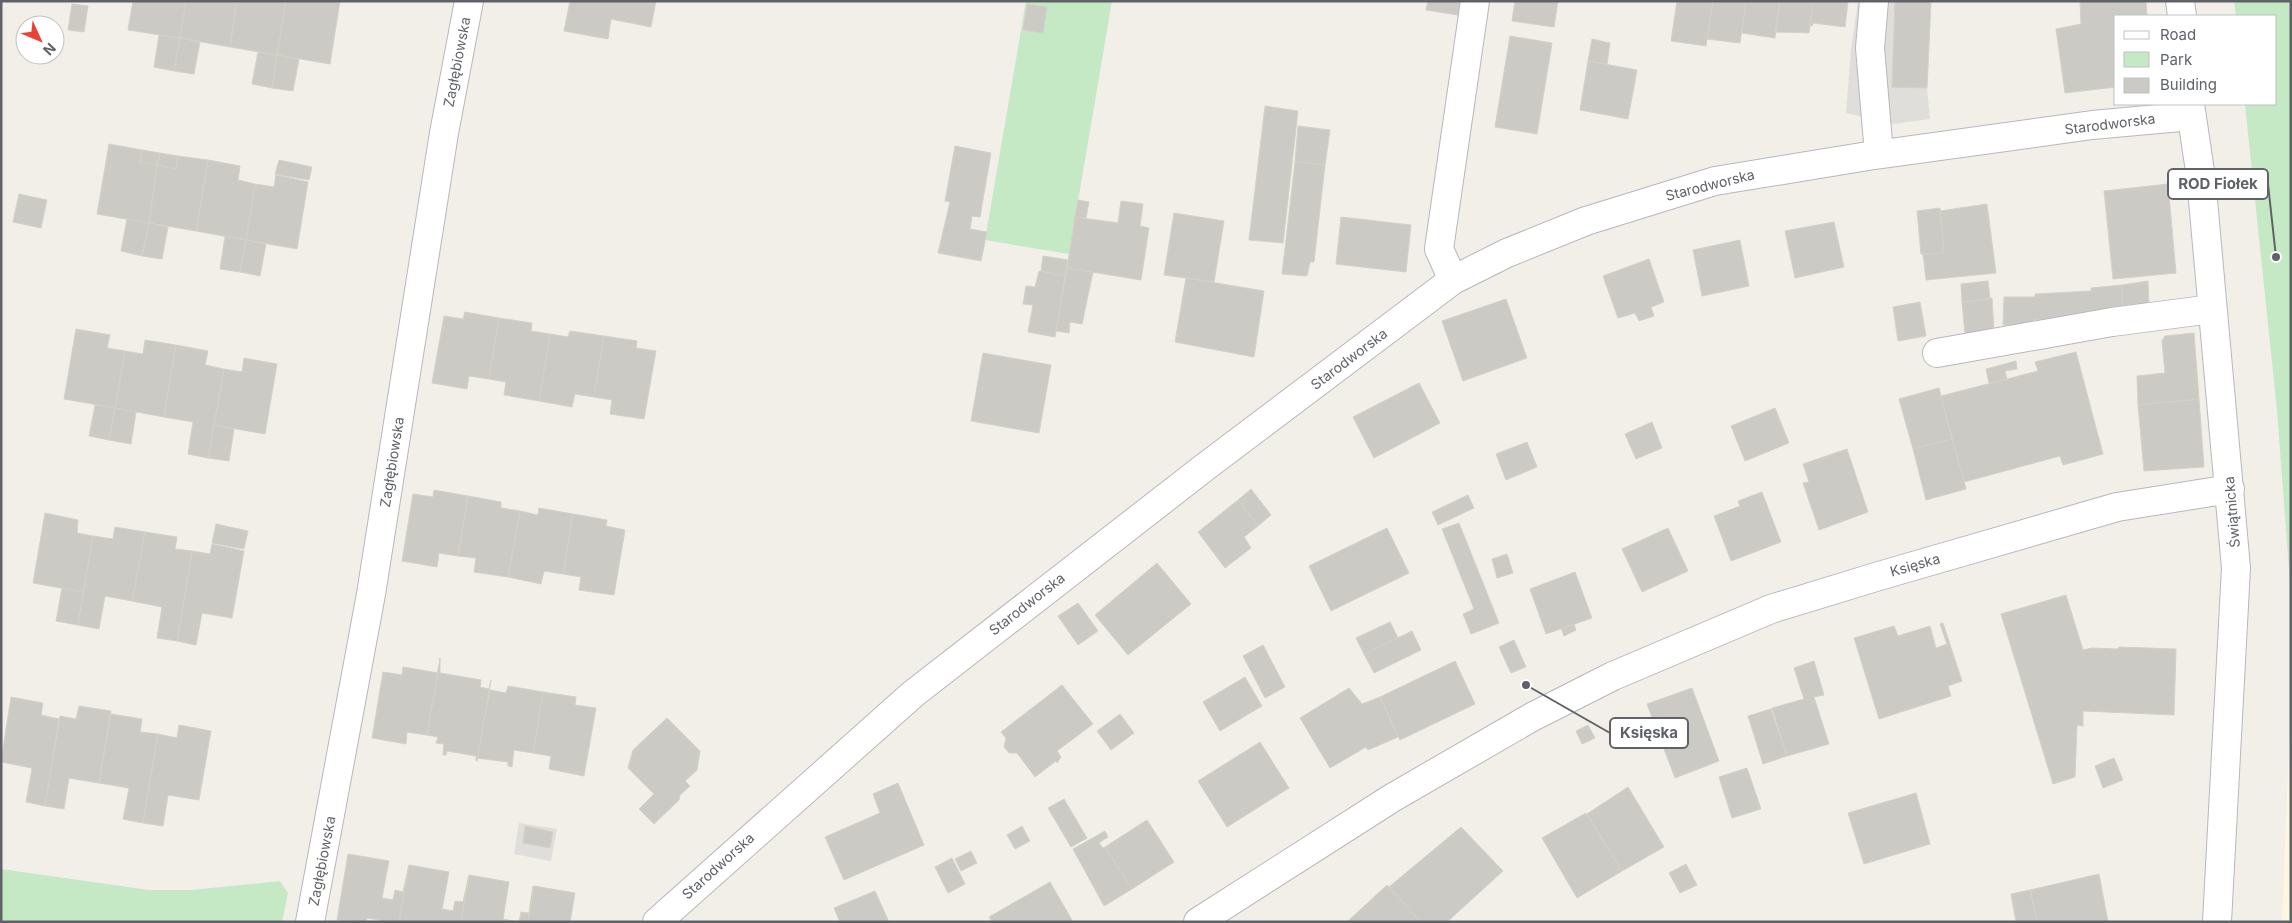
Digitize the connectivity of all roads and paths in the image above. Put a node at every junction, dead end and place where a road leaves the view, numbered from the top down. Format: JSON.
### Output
{"nodes":[{"id":1,"x":469,"y":1,"type":"edge"},
{"id":2,"x":1475,"y":1,"type":"edge"},
{"id":3,"x":1874,"y":1,"type":"edge"},
{"id":4,"x":2180,"y":1,"type":"edge"},
{"id":5,"x":2182,"y":15,"type":"edge"},
{"id":6,"x":2191,"y":110,"type":"edge"},
{"id":7,"x":1879,"y":154,"type":"junction"},
{"id":8,"x":1453,"y":280,"type":"junction"},
{"id":9,"x":2212,"y":308,"type":"junction"},
{"id":10,"x":1937,"y":353,"type":"dead end"},
{"id":11,"x":2230,"y":489,"type":"junction"},
{"id":12,"x":310,"y":922,"type":"edge"},
{"id":13,"x":657,"y":922,"type":"edge"},
{"id":14,"x":1198,"y":922,"type":"edge"},
{"id":15,"x":2217,"y":922,"type":"edge"}],
"edges":[{"from":1,"to":12,"type":"street","name":"Zagłębiowska"},
{"from":2,"to":8,"type":"street"},
{"from":3,"to":7,"type":"street"},
{"from":4,"to":5,"type":"street"},
{"from":6,"to":7,"type":"street","name":"Starodworska"},
{"from":6,"to":9,"type":"street","name":"Świątnicka"},
{"from":7,"to":8,"type":"street","name":"Starodworska"},
{"from":8,"to":13,"type":"street","name":"Starodworska"},
{"from":9,"to":10,"type":"street"},
{"from":9,"to":11,"type":"street","name":"Świątnicka"},
{"from":11,"to":14,"type":"street","name":"Księska"},
{"from":11,"to":15,"type":"street","name":"Świątnicka"}]}
